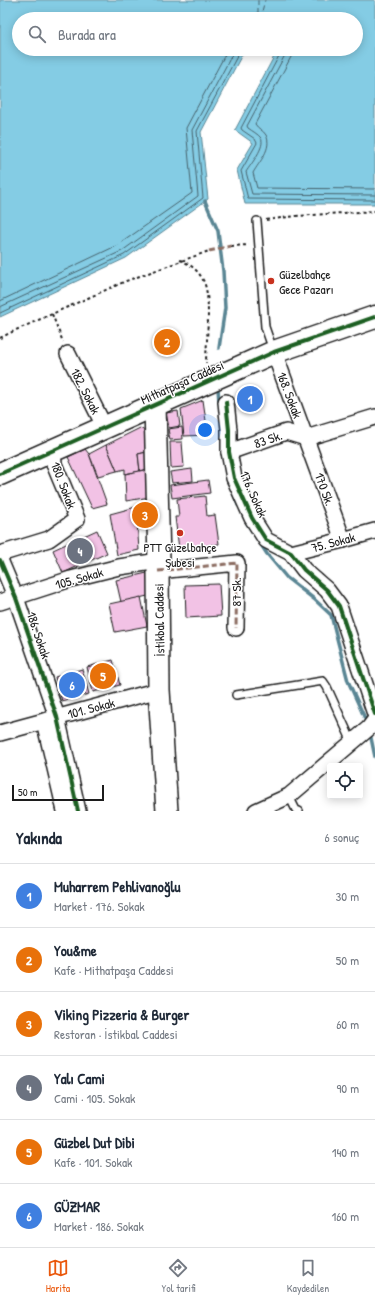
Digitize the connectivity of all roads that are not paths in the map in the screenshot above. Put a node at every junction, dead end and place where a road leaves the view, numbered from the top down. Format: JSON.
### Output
{"nodes":[{"id":1,"x":257,"y":221,"type":"road end"},
{"id":2,"x":375,"y":318,"type":"edge"},
{"id":3,"x":274,"y":352,"type":"junction"},
{"id":4,"x":68,"y":354,"type":"road end"},
{"id":5,"x":226,"y":402,"type":"dead end"},
{"id":6,"x":155,"y":406,"type":"junction"},
{"id":7,"x":375,"y":418,"type":"edge"},
{"id":8,"x":105,"y":428,"type":"junction"},
{"id":9,"x":306,"y":438,"type":"junction"},
{"id":10,"x":53,"y":451,"type":"junction"},
{"id":11,"x":229,"y":452,"type":"junction"},
{"id":12,"x":0,"y":474,"type":"edge"},
{"id":13,"x":375,"y":531,"type":"edge"},
{"id":14,"x":343,"y":540,"type":"junction"},
{"id":15,"x":291,"y":553,"type":"junction"},
{"id":16,"x":0,"y":554,"type":"edge"},
{"id":17,"x":0,"y":560,"type":"edge"},
{"id":18,"x":159,"y":566,"type":"junction"},
{"id":19,"x":16,"y":598,"type":"junction"},
{"id":20,"x":0,"y":602,"type":"edge"},
{"id":21,"x":236,"y":628,"type":"dead end"},
{"id":22,"x":159,"y":690,"type":"junction"},
{"id":23,"x":236,"y":695,"type":"dead end"},
{"id":24,"x":51,"y":719,"type":"junction"},
{"id":25,"x":367,"y":727,"type":"edge"},
{"id":26,"x":0,"y":733,"type":"edge"},
{"id":27,"x":289,"y":796,"type":"junction"},
{"id":28,"x":65,"y":811,"type":"edge"},
{"id":29,"x":78,"y":811,"type":"edge"},
{"id":30,"x":167,"y":811,"type":"edge"},
{"id":31,"x":256,"y":811,"type":"edge"},
{"id":32,"x":299,"y":811,"type":"edge"}],
"edges":[{"from":1,"to":3,"type":"lane"},
{"from":2,"to":3,"type":"main road","name":"Mithatpaşa Caddesi"},
{"from":3,"to":6,"type":"main road","name":"Mithatpaşa Caddesi"},
{"from":3,"to":9,"type":"street","name":"168. Sokak"},
{"from":4,"to":8,"type":"street","name":"182. Sokak"},
{"from":5,"to":11,"type":"street","name":"176. Sokak"},
{"from":6,"to":8,"type":"main road","name":"Mithatpaşa Caddesi"},
{"from":6,"to":18,"type":"main road","name":"İstikbal Caddesi"},
{"from":7,"to":9,"type":"street"},
{"from":8,"to":10,"type":"main road","name":"Mithatpaşa Caddesi"},
{"from":9,"to":11,"type":"street","name":"83 Sk."},
{"from":9,"to":14,"type":"street","name":"170 Sk."},
{"from":10,"to":12,"type":"main road","name":"Mithatpaşa Caddesi"},
{"from":10,"to":16,"type":"street","name":"180. Sokak"},
{"from":11,"to":15,"type":"street","name":"176. Sokak"},
{"from":13,"to":14,"type":"street","name":"75. Sokak"},
{"from":14,"to":15,"type":"street","name":"75. Sokak"},
{"from":15,"to":25,"type":"street"},
{"from":17,"to":19,"type":"street","name":"186. Sokak"},
{"from":18,"to":19,"type":"street","name":"105. Sokak"},
{"from":18,"to":21,"type":"street","name":"87 Sk."},
{"from":18,"to":22,"type":"main road","name":"İstikbal Caddesi"},
{"from":19,"to":20,"type":"street","name":"105. Sokak"},
{"from":19,"to":24,"type":"street","name":"186. Sokak"},
{"from":22,"to":24,"type":"street","name":"101. Sokak"},
{"from":22,"to":30,"type":"main road","name":"İstikbal Caddesi"},
{"from":23,"to":25,"type":"lane"},
{"from":24,"to":26,"type":"street","name":"101. Sokak"},
{"from":24,"to":28,"type":"street"},
{"from":24,"to":29,"type":"street","name":"186. Sokak"},
{"from":25,"to":27,"type":"street"},
{"from":27,"to":31,"type":"street"},
{"from":27,"to":32,"type":"lane"}]}
